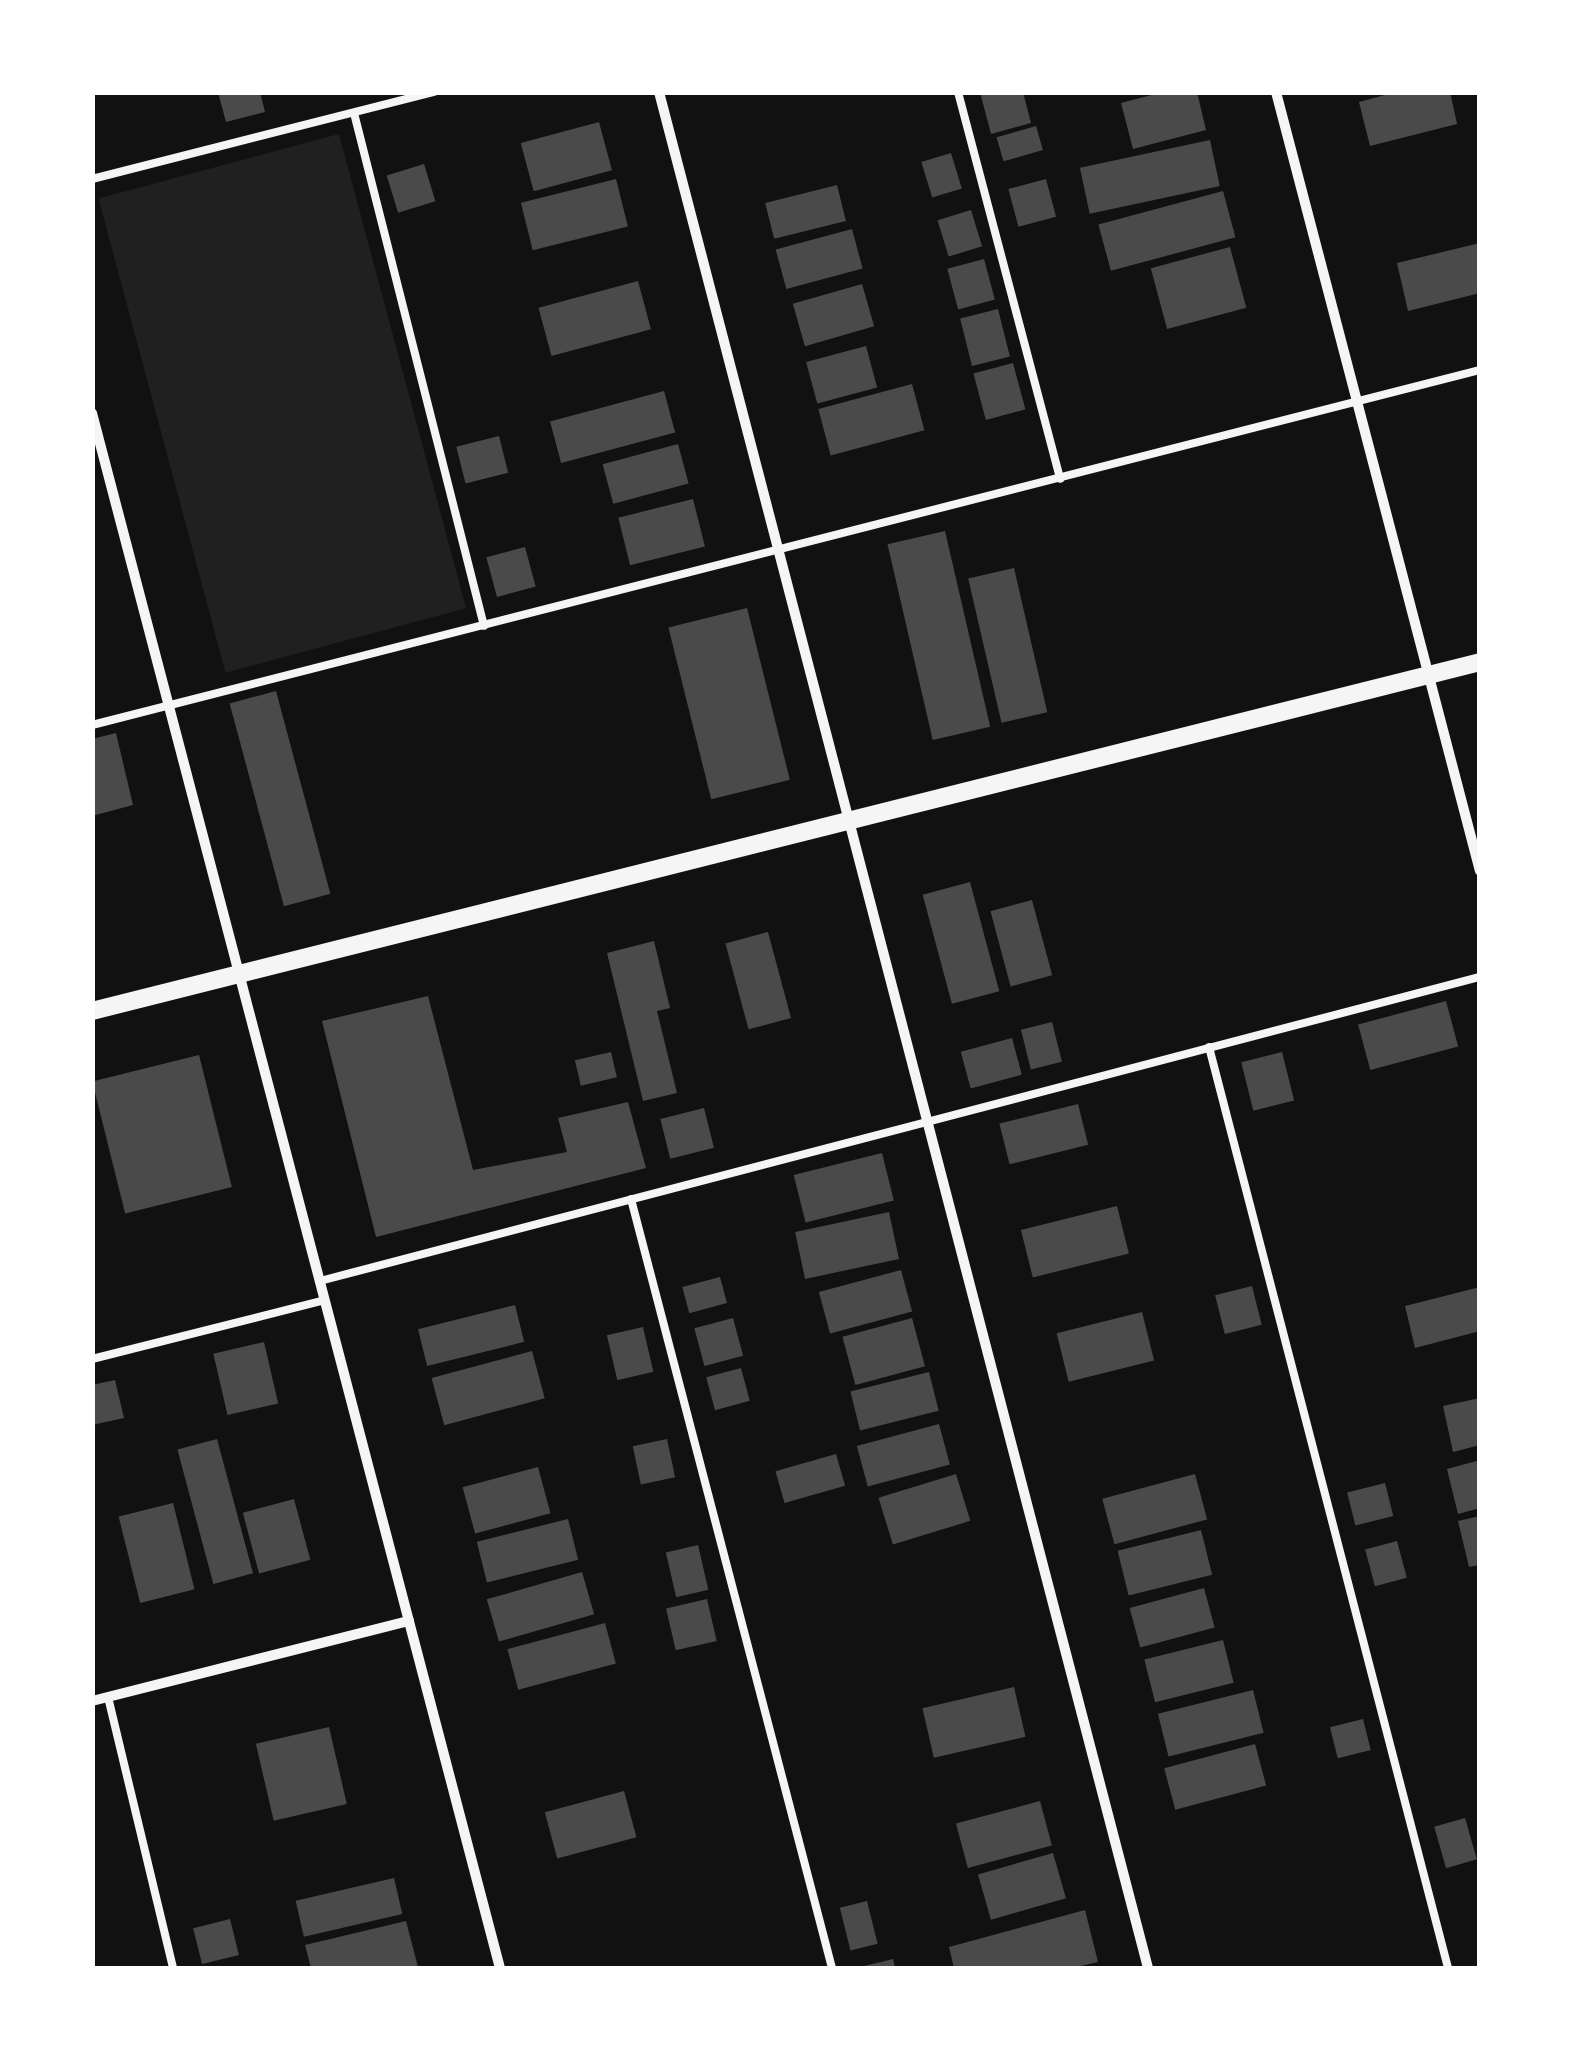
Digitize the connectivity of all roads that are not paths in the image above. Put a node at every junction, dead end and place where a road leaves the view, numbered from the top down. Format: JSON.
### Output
{"nodes":[{"id":1,"x":434,"y":92,"type":"edge"},
{"id":2,"x":659,"y":92,"type":"edge"},
{"id":3,"x":958,"y":92,"type":"edge"},
{"id":4,"x":1276,"y":92,"type":"edge"},
{"id":5,"x":354,"y":112,"type":"junction"},
{"id":6,"x":92,"y":179,"type":"edge"},
{"id":7,"x":1480,"y":370,"type":"edge"},
{"id":8,"x":1356,"y":402,"type":"junction"},
{"id":9,"x":92,"y":414,"type":"edge"},
{"id":10,"x":1060,"y":479,"type":"junction"},
{"id":11,"x":780,"y":550,"type":"junction"},
{"id":12,"x":484,"y":626,"type":"junction"},
{"id":13,"x":1480,"y":662,"type":"edge"},
{"id":14,"x":1428,"y":675,"type":"junction"},
{"id":15,"x":170,"y":706,"type":"junction"},
{"id":16,"x":92,"y":724,"type":"edge"},
{"id":17,"x":851,"y":819,"type":"junction"},
{"id":18,"x":1480,"y":872,"type":"edge"},
{"id":19,"x":240,"y":974,"type":"junction"},
{"id":20,"x":1480,"y":977,"type":"edge"},
{"id":21,"x":92,"y":1011,"type":"edge"},
{"id":22,"x":1209,"y":1047,"type":"junction"},
{"id":23,"x":928,"y":1119,"type":"junction"},
{"id":24,"x":631,"y":1198,"type":"junction"},
{"id":25,"x":320,"y":1281,"type":"junction"},
{"id":26,"x":325,"y":1300,"type":"junction"},
{"id":27,"x":92,"y":1359,"type":"edge"},
{"id":28,"x":409,"y":1621,"type":"junction"},
{"id":29,"x":108,"y":1697,"type":"junction"},
{"id":30,"x":92,"y":1701,"type":"edge"},
{"id":31,"x":173,"y":1968,"type":"edge"},
{"id":32,"x":500,"y":1968,"type":"edge"},
{"id":33,"x":832,"y":1968,"type":"edge"},
{"id":34,"x":1148,"y":1968,"type":"edge"},
{"id":35,"x":1448,"y":1968,"type":"edge"}],
"edges":[{"from":1,"to":5,"type":"lane"},
{"from":2,"to":11,"type":"street"},
{"from":3,"to":10,"type":"lane"},
{"from":4,"to":8,"type":"street"},
{"from":5,"to":6,"type":"lane"},
{"from":5,"to":12,"type":"lane"},
{"from":7,"to":8,"type":"lane"},
{"from":8,"to":10,"type":"lane"},
{"from":8,"to":14,"type":"street"},
{"from":9,"to":15,"type":"street"},
{"from":10,"to":11,"type":"lane"},
{"from":11,"to":12,"type":"lane"},
{"from":11,"to":17,"type":"street"},
{"from":12,"to":15,"type":"lane"},
{"from":13,"to":14,"type":"street"},
{"from":14,"to":17,"type":"street"},
{"from":14,"to":18,"type":"street"},
{"from":15,"to":16,"type":"lane"},
{"from":15,"to":19,"type":"street"},
{"from":17,"to":19,"type":"street"},
{"from":17,"to":23,"type":"street"},
{"from":19,"to":21,"type":"street"},
{"from":19,"to":25,"type":"street"},
{"from":20,"to":22,"type":"lane"},
{"from":22,"to":23,"type":"lane"},
{"from":22,"to":35,"type":"lane"},
{"from":23,"to":24,"type":"lane"},
{"from":23,"to":34,"type":"street"},
{"from":24,"to":25,"type":"lane"},
{"from":24,"to":33,"type":"lane"},
{"from":25,"to":26,"type":"street"},
{"from":26,"to":27,"type":"lane"},
{"from":26,"to":28,"type":"street"},
{"from":28,"to":29,"type":"street"},
{"from":28,"to":32,"type":"street"},
{"from":29,"to":30,"type":"street"},
{"from":29,"to":31,"type":"lane"}]}
